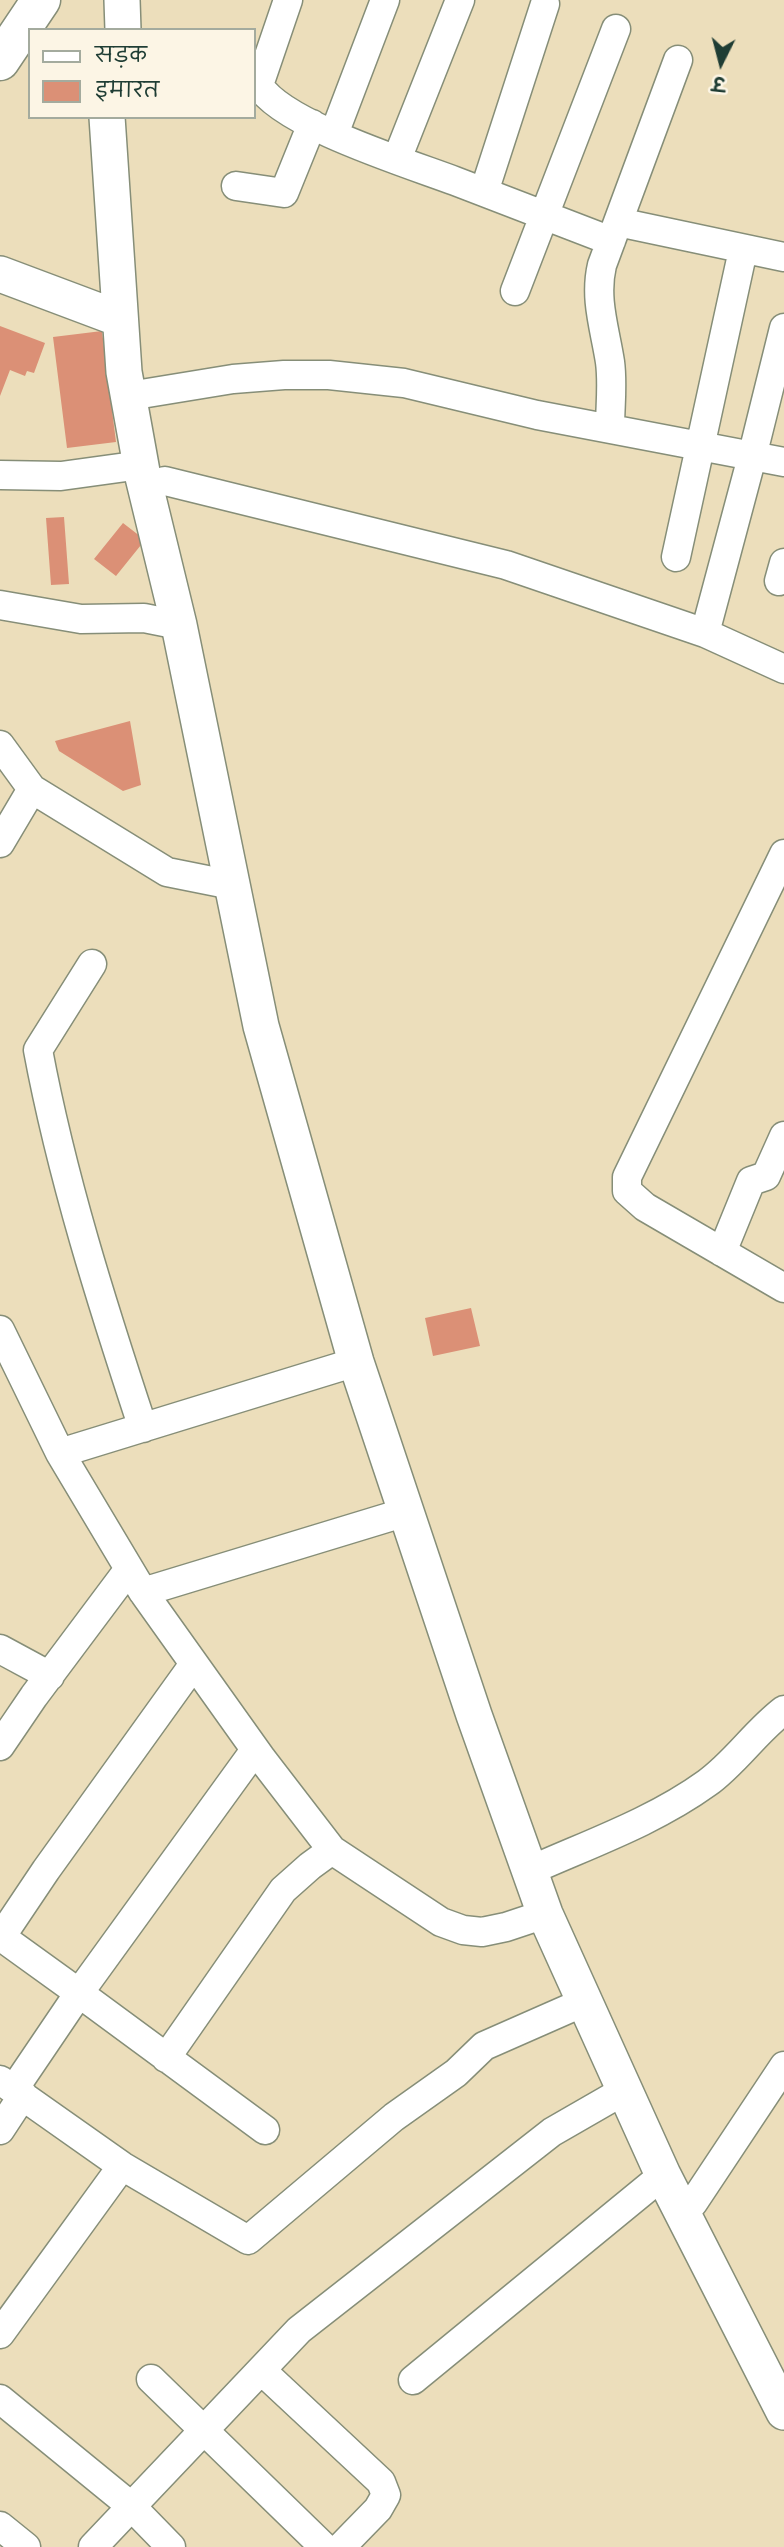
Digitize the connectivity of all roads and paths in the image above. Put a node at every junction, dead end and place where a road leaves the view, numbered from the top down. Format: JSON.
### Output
{"nodes":[{"id":1,"x":41,"y":0,"type":"edge"},
{"id":2,"x":104,"y":0,"type":"edge"},
{"id":3,"x":122,"y":0,"type":"edge"},
{"id":4,"x":288,"y":0,"type":"edge"},
{"id":5,"x":385,"y":0,"type":"edge"},
{"id":6,"x":460,"y":0,"type":"edge"},
{"id":7,"x":545,"y":4,"type":"dead end"},
{"id":8,"x":106,"y":28,"type":"edge"},
{"id":9,"x":123,"y":28,"type":"edge"},
{"id":10,"x":616,"y":30,"type":"dead end"},
{"id":11,"x":5,"y":41,"type":"edge"},
{"id":12,"x":678,"y":60,"type":"dead end"},
{"id":13,"x":256,"y":84,"type":"edge"},
{"id":14,"x":107,"y":119,"type":"edge"},
{"id":15,"x":127,"y":119,"type":"edge"},
{"id":16,"x":323,"y":129,"type":"junction"},
{"id":17,"x":397,"y":159,"type":"junction"},
{"id":18,"x":236,"y":186,"type":"dead end"},
{"id":19,"x":484,"y":192,"type":"junction"},
{"id":20,"x":546,"y":215,"type":"junction"},
{"id":21,"x":614,"y":231,"type":"junction"},
{"id":22,"x":743,"y":250,"type":"junction"},
{"id":23,"x":784,"y":257,"type":"edge"},
{"id":24,"x":0,"y":274,"type":"edge"},
{"id":25,"x":515,"y":291,"type":"dead end"},
{"id":26,"x":120,"y":319,"type":"junction"},
{"id":27,"x":784,"y":328,"type":"edge"},
{"id":28,"x":137,"y":395,"type":"junction"},
{"id":29,"x":610,"y":428,"type":"junction"},
{"id":30,"x":701,"y":445,"type":"junction"},
{"id":31,"x":752,"y":457,"type":"junction"},
{"id":32,"x":784,"y":462,"type":"edge"},
{"id":33,"x":0,"y":475,"type":"edge"},
{"id":34,"x":150,"y":478,"type":"junction"},
{"id":35,"x":676,"y":558,"type":"dead end"},
{"id":36,"x":0,"y":604,"type":"edge"},
{"id":37,"x":179,"y":625,"type":"junction"},
{"id":38,"x":705,"y":633,"type":"junction"},
{"id":39,"x":784,"y":669,"type":"edge"},
{"id":40,"x":0,"y":745,"type":"edge"},
{"id":41,"x":32,"y":789,"type":"junction"},
{"id":42,"x":0,"y":843,"type":"edge"},
{"id":43,"x":784,"y":855,"type":"edge"},
{"id":44,"x":232,"y":885,"type":"junction"},
{"id":45,"x":92,"y":964,"type":"dead end"},
{"id":46,"x":784,"y":1136,"type":"edge"},
{"id":47,"x":722,"y":1252,"type":"junction"},
{"id":48,"x":784,"y":1287,"type":"edge"},
{"id":49,"x":1,"y":1336,"type":"edge"},
{"id":50,"x":356,"y":1362,"type":"junction"},
{"id":51,"x":143,"y":1428,"type":"junction"},
{"id":52,"x":60,"y":1453,"type":"junction"},
{"id":53,"x":406,"y":1512,"type":"junction"},
{"id":54,"x":136,"y":1581,"type":"junction"},
{"id":55,"x":0,"y":1649,"type":"edge"},
{"id":56,"x":194,"y":1664,"type":"junction"},
{"id":57,"x":50,"y":1676,"type":"junction"},
{"id":58,"x":784,"y":1710,"type":"edge"},
{"id":59,"x":0,"y":1746,"type":"edge"},
{"id":60,"x":255,"y":1750,"type":"junction"},
{"id":61,"x":332,"y":1850,"type":"junction"},
{"id":62,"x":536,"y":1868,"type":"junction"},
{"id":63,"x":545,"y":1914,"type":"junction"},
{"id":64,"x":1,"y":1937,"type":"edge"},
{"id":65,"x":79,"y":1993,"type":"junction"},
{"id":66,"x":584,"y":2002,"type":"junction"},
{"id":67,"x":166,"y":2058,"type":"junction"},
{"id":68,"x":784,"y":2066,"type":"edge"},
{"id":69,"x":12,"y":2088,"type":"edge"},
{"id":70,"x":625,"y":2090,"type":"junction"},
{"id":71,"x":0,"y":2130,"type":"edge"},
{"id":72,"x":265,"y":2130,"type":"dead end"},
{"id":73,"x":122,"y":2166,"type":"junction"},
{"id":74,"x":663,"y":2175,"type":"junction"},
{"id":75,"x":693,"y":2203,"type":"junction"},
{"id":76,"x":0,"y":2334,"type":"edge"},
{"id":77,"x":261,"y":2370,"type":"junction"},
{"id":78,"x":151,"y":2379,"type":"dead end"},
{"id":79,"x":413,"y":2380,"type":"dead end"},
{"id":80,"x":784,"y":2381,"type":"edge"},
{"id":81,"x":0,"y":2399,"type":"edge"},
{"id":82,"x":784,"y":2412,"type":"edge"},
{"id":83,"x":203,"y":2431,"type":"junction"},
{"id":84,"x":131,"y":2507,"type":"junction"},
{"id":85,"x":0,"y":2526,"type":"edge"},
{"id":86,"x":26,"y":2547,"type":"edge"},
{"id":87,"x":93,"y":2547,"type":"edge"},
{"id":88,"x":171,"y":2547,"type":"edge"},
{"id":89,"x":324,"y":2547,"type":"edge"},
{"id":90,"x":341,"y":2547,"type":"edge"}],
"edges":[{"from":1,"to":11,"type":"highway"},
{"from":2,"to":8,"type":"main road"},
{"from":3,"to":9,"type":"main road"},
{"from":4,"to":13,"type":"street"},
{"from":5,"to":16,"type":"street"},
{"from":6,"to":17,"type":"street"},
{"from":7,"to":19,"type":"street"},
{"from":10,"to":20,"type":"street"},
{"from":12,"to":21,"type":"street"},
{"from":13,"to":16,"type":"street"},
{"from":14,"to":26,"type":"main road"},
{"from":15,"to":28,"type":"main road"},
{"from":16,"to":17,"type":"street"},
{"from":16,"to":18,"type":"street"},
{"from":17,"to":19,"type":"street"},
{"from":19,"to":20,"type":"street"},
{"from":20,"to":21,"type":"street"},
{"from":20,"to":25,"type":"street"},
{"from":21,"to":22,"type":"street"},
{"from":21,"to":29,"type":"street"},
{"from":22,"to":23,"type":"street"},
{"from":22,"to":30,"type":"street"},
{"from":24,"to":26,"type":"main road"},
{"from":26,"to":28,"type":"main road"},
{"from":27,"to":31,"type":"street"},
{"from":28,"to":29,"type":"street"},
{"from":28,"to":34,"type":"main road"},
{"from":29,"to":30,"type":"street"},
{"from":30,"to":31,"type":"street"},
{"from":30,"to":35,"type":"street"},
{"from":31,"to":32,"type":"street"},
{"from":31,"to":38,"type":"street"},
{"from":33,"to":34,"type":"street"},
{"from":34,"to":37,"type":"main road"},
{"from":34,"to":38,"type":"street"},
{"from":34,"to":62,"type":"main road"},
{"from":36,"to":37,"type":"street"},
{"from":37,"to":44,"type":"main road"},
{"from":38,"to":39,"type":"street"},
{"from":40,"to":41,"type":"street"},
{"from":41,"to":42,"type":"street"},
{"from":41,"to":44,"type":"street"},
{"from":43,"to":47,"type":"street"},
{"from":44,"to":50,"type":"main road"},
{"from":45,"to":51,"type":"street"},
{"from":46,"to":47,"type":"street"},
{"from":47,"to":48,"type":"street"},
{"from":49,"to":52,"type":"street"},
{"from":50,"to":51,"type":"street"},
{"from":50,"to":53,"type":"main road"},
{"from":51,"to":52,"type":"street"},
{"from":52,"to":54,"type":"street"},
{"from":53,"to":54,"type":"street"},
{"from":53,"to":62,"type":"main road"},
{"from":54,"to":56,"type":"street"},
{"from":54,"to":57,"type":"street"},
{"from":55,"to":57,"type":"street"},
{"from":56,"to":60,"type":"street"},
{"from":56,"to":64,"type":"street"},
{"from":57,"to":59,"type":"street"},
{"from":58,"to":62,"type":"street"},
{"from":60,"to":61,"type":"street"},
{"from":60,"to":65,"type":"street"},
{"from":61,"to":63,"type":"street"},
{"from":61,"to":67,"type":"street"},
{"from":62,"to":63,"type":"main road"},
{"from":62,"to":75,"type":"main road"},
{"from":63,"to":66,"type":"main road"},
{"from":64,"to":65,"type":"street"},
{"from":65,"to":67,"type":"street"},
{"from":65,"to":69,"type":"street"},
{"from":66,"to":70,"type":"main road"},
{"from":66,"to":73,"type":"street"},
{"from":67,"to":72,"type":"street"},
{"from":68,"to":75,"type":"street"},
{"from":69,"to":71,"type":"street"},
{"from":69,"to":73,"type":"street"},
{"from":70,"to":74,"type":"main road"},
{"from":70,"to":77,"type":"street"},
{"from":73,"to":76,"type":"street"},
{"from":74,"to":79,"type":"street"},
{"from":74,"to":82,"type":"main road"},
{"from":75,"to":80,"type":"main road"},
{"from":77,"to":83,"type":"street"},
{"from":77,"to":90,"type":"street"},
{"from":78,"to":83,"type":"street"},
{"from":81,"to":84,"type":"street"},
{"from":83,"to":84,"type":"street"},
{"from":83,"to":89,"type":"street"},
{"from":84,"to":87,"type":"street"},
{"from":84,"to":88,"type":"street"},
{"from":85,"to":86,"type":"street"}]}
